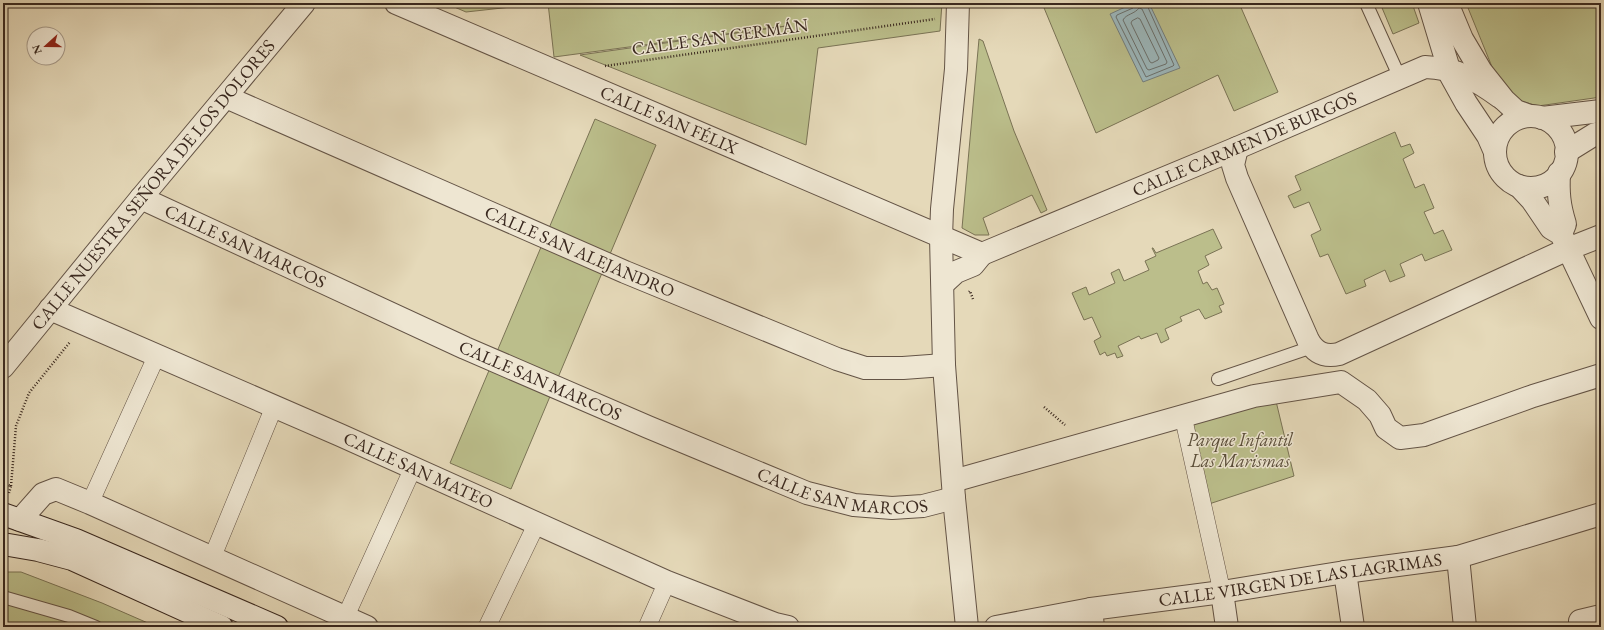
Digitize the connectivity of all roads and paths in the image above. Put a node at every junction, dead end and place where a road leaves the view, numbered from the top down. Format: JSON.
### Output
{"nodes":[{"id":1,"x":304,"y":3,"type":"edge"},
{"id":2,"x":396,"y":3,"type":"edge"},
{"id":3,"x":1366,"y":3,"type":"edge"},
{"id":4,"x":1429,"y":3,"type":"edge"},
{"id":5,"x":1447,"y":3,"type":"edge"},
{"id":6,"x":957,"y":10,"type":"edge"},
{"id":7,"x":605,"y":66,"type":"dead end"},
{"id":8,"x":1450,"y":70,"type":"junction"},
{"id":9,"x":1400,"y":78,"type":"junction"},
{"id":10,"x":226,"y":97,"type":"junction"},
{"id":11,"x":1504,"y":100,"type":"junction"},
{"id":12,"x":1601,"y":111,"type":"edge"},
{"id":13,"x":1536,"y":117,"type":"junction"},
{"id":14,"x":1601,"y":133,"type":"edge"},
{"id":15,"x":1238,"y":148,"type":"junction"},
{"id":16,"x":1495,"y":152,"type":"junction"},
{"id":17,"x":1566,"y":152,"type":"junction"},
{"id":18,"x":1559,"y":173,"type":"junction"},
{"id":19,"x":1519,"y":186,"type":"junction"},
{"id":20,"x":142,"y":198,"type":"junction"},
{"id":21,"x":1601,"y":236,"type":"edge"},
{"id":22,"x":941,"y":237,"type":"junction"},
{"id":23,"x":1564,"y":241,"type":"junction"},
{"id":24,"x":982,"y":254,"type":"junction"},
{"id":25,"x":943,"y":284,"type":"junction"},
{"id":26,"x":50,"y":309,"type":"junction"},
{"id":27,"x":1601,"y":318,"type":"edge"},
{"id":28,"x":85,"y":324,"type":"junction"},
{"id":29,"x":1312,"y":347,"type":"junction"},
{"id":30,"x":157,"y":356,"type":"junction"},
{"id":31,"x":944,"y":365,"type":"junction"},
{"id":32,"x":3,"y":367,"type":"edge"},
{"id":33,"x":1601,"y":375,"type":"edge"},
{"id":34,"x":1218,"y":379,"type":"dead end"},
{"id":35,"x":274,"y":407,"type":"junction"},
{"id":36,"x":1183,"y":416,"type":"junction"},
{"id":37,"x":413,"y":468,"type":"junction"},
{"id":38,"x":11,"y":486,"type":"dead end"},
{"id":39,"x":953,"y":490,"type":"junction"},
{"id":40,"x":90,"y":503,"type":"junction"},
{"id":41,"x":1601,"y":514,"type":"edge"},
{"id":42,"x":12,"y":517,"type":"edge"},
{"id":43,"x":537,"y":523,"type":"junction"},
{"id":44,"x":3,"y":544,"type":"edge"},
{"id":45,"x":1458,"y":557,"type":"junction"},
{"id":46,"x":212,"y":558,"type":"junction"},
{"id":47,"x":1346,"y":572,"type":"junction"},
{"id":48,"x":667,"y":582,"type":"junction"},
{"id":49,"x":1222,"y":592,"type":"junction"},
{"id":50,"x":3,"y":597,"type":"edge"},
{"id":51,"x":1601,"y":616,"type":"edge"},
{"id":52,"x":345,"y":618,"type":"junction"},
{"id":53,"x":1092,"y":618,"type":"edge"},
{"id":54,"x":1580,"y":622,"type":"dead end"},
{"id":55,"x":1466,"y":623,"type":"edge"},
{"id":56,"x":96,"y":627,"type":"edge"},
{"id":57,"x":222,"y":627,"type":"edge"},
{"id":58,"x":277,"y":627,"type":"edge"},
{"id":59,"x":366,"y":627,"type":"edge"},
{"id":60,"x":488,"y":627,"type":"edge"},
{"id":61,"x":647,"y":627,"type":"edge"},
{"id":62,"x":788,"y":627,"type":"edge"},
{"id":63,"x":966,"y":627,"type":"edge"},
{"id":64,"x":996,"y":627,"type":"edge"},
{"id":65,"x":1227,"y":627,"type":"edge"},
{"id":66,"x":1354,"y":627,"type":"edge"}],
"edges":[{"from":1,"to":10,"type":"street","name":"CALLE NUESTRA SEÑORA DE LOS DOLORES"},
{"from":2,"to":22,"type":"street","name":"CALLE SAN FÉLIX"},
{"from":3,"to":9,"type":"lane"},
{"from":4,"to":8,"type":"street"},
{"from":5,"to":11,"type":"street"},
{"from":6,"to":7,"type":"path","name":"CALLE SAN GERMÁN"},
{"from":6,"to":22,"type":"street"},
{"from":8,"to":9,"type":"street","name":"CALLE CARMEN DE BURGOS"},
{"from":8,"to":11,"type":"street","name":"CALLE CARMEN DE BURGOS"},
{"from":8,"to":16,"type":"street"},
{"from":9,"to":15,"type":"street","name":"CALLE CARMEN DE BURGOS"},
{"from":10,"to":20,"type":"street","name":"CALLE NUESTRA SEÑORA DE LOS DOLORES"},
{"from":10,"to":31,"type":"street","name":"CALLE SAN ALEJANDRO"},
{"from":11,"to":13,"type":"street"},
{"from":12,"to":13,"type":"street"},
{"from":13,"to":16,"type":"street"},
{"from":13,"to":17,"type":"street"},
{"from":14,"to":17,"type":"street"},
{"from":15,"to":24,"type":"street","name":"CALLE CARMEN DE BURGOS"},
{"from":15,"to":29,"type":"street"},
{"from":16,"to":19,"type":"street"},
{"from":17,"to":18,"type":"street"},
{"from":18,"to":19,"type":"street"},
{"from":18,"to":23,"type":"street"},
{"from":19,"to":23,"type":"street"},
{"from":20,"to":26,"type":"street","name":"CALLE NUESTRA SEÑORA DE LOS DOLORES"},
{"from":20,"to":39,"type":"street","name":"CALLE SAN MARCOS"},
{"from":21,"to":23,"type":"street"},
{"from":22,"to":24,"type":"street"},
{"from":22,"to":25,"type":"street"},
{"from":23,"to":27,"type":"street"},
{"from":23,"to":29,"type":"street"},
{"from":24,"to":25,"type":"street","name":"CALLE CARMEN DE BURGOS"},
{"from":25,"to":31,"type":"street"},
{"from":26,"to":28,"type":"street","name":"CALLE SAN MATEO"},
{"from":26,"to":32,"type":"street","name":"CALLE NUESTRA SEÑORA DE LOS DOLORES"},
{"from":28,"to":30,"type":"street","name":"CALLE SAN MATEO"},
{"from":28,"to":38,"type":"path"},
{"from":29,"to":34,"type":"lane"},
{"from":30,"to":35,"type":"street","name":"CALLE SAN MATEO"},
{"from":30,"to":40,"type":"street"},
{"from":31,"to":39,"type":"street"},
{"from":33,"to":36,"type":"street","name":"CALLE SAN MARCOS"},
{"from":35,"to":37,"type":"street","name":"CALLE SAN MATEO"},
{"from":35,"to":46,"type":"street"},
{"from":36,"to":39,"type":"street","name":"CALLE SAN MARCOS"},
{"from":36,"to":49,"type":"street"},
{"from":37,"to":43,"type":"street","name":"CALLE SAN MATEO"},
{"from":37,"to":52,"type":"street"},
{"from":39,"to":63,"type":"street"},
{"from":40,"to":42,"type":"street"},
{"from":40,"to":46,"type":"street"},
{"from":41,"to":45,"type":"street","name":"CALLE VIRGEN DE LAS LAGRIMAS"},
{"from":42,"to":58,"type":"street"},
{"from":43,"to":48,"type":"street","name":"CALLE SAN MATEO"},
{"from":43,"to":60,"type":"street"},
{"from":44,"to":57,"type":"street"},
{"from":45,"to":47,"type":"street","name":"CALLE VIRGEN DE LAS LAGRIMAS"},
{"from":45,"to":55,"type":"street"},
{"from":46,"to":52,"type":"street"},
{"from":47,"to":49,"type":"street","name":"CALLE VIRGEN DE LAS LAGRIMAS"},
{"from":47,"to":66,"type":"street"},
{"from":48,"to":61,"type":"street"},
{"from":48,"to":62,"type":"street","name":"CALLE SAN MATEO"},
{"from":49,"to":53,"type":"street","name":"CALLE VIRGEN DE LAS LAGRIMAS"},
{"from":49,"to":65,"type":"street"},
{"from":50,"to":56,"type":"lane"},
{"from":51,"to":54,"type":"street"},
{"from":52,"to":59,"type":"street"},
{"from":53,"to":64,"type":"street","name":"CALLE VIRGEN DE LAS LAGRIMAS"}]}
